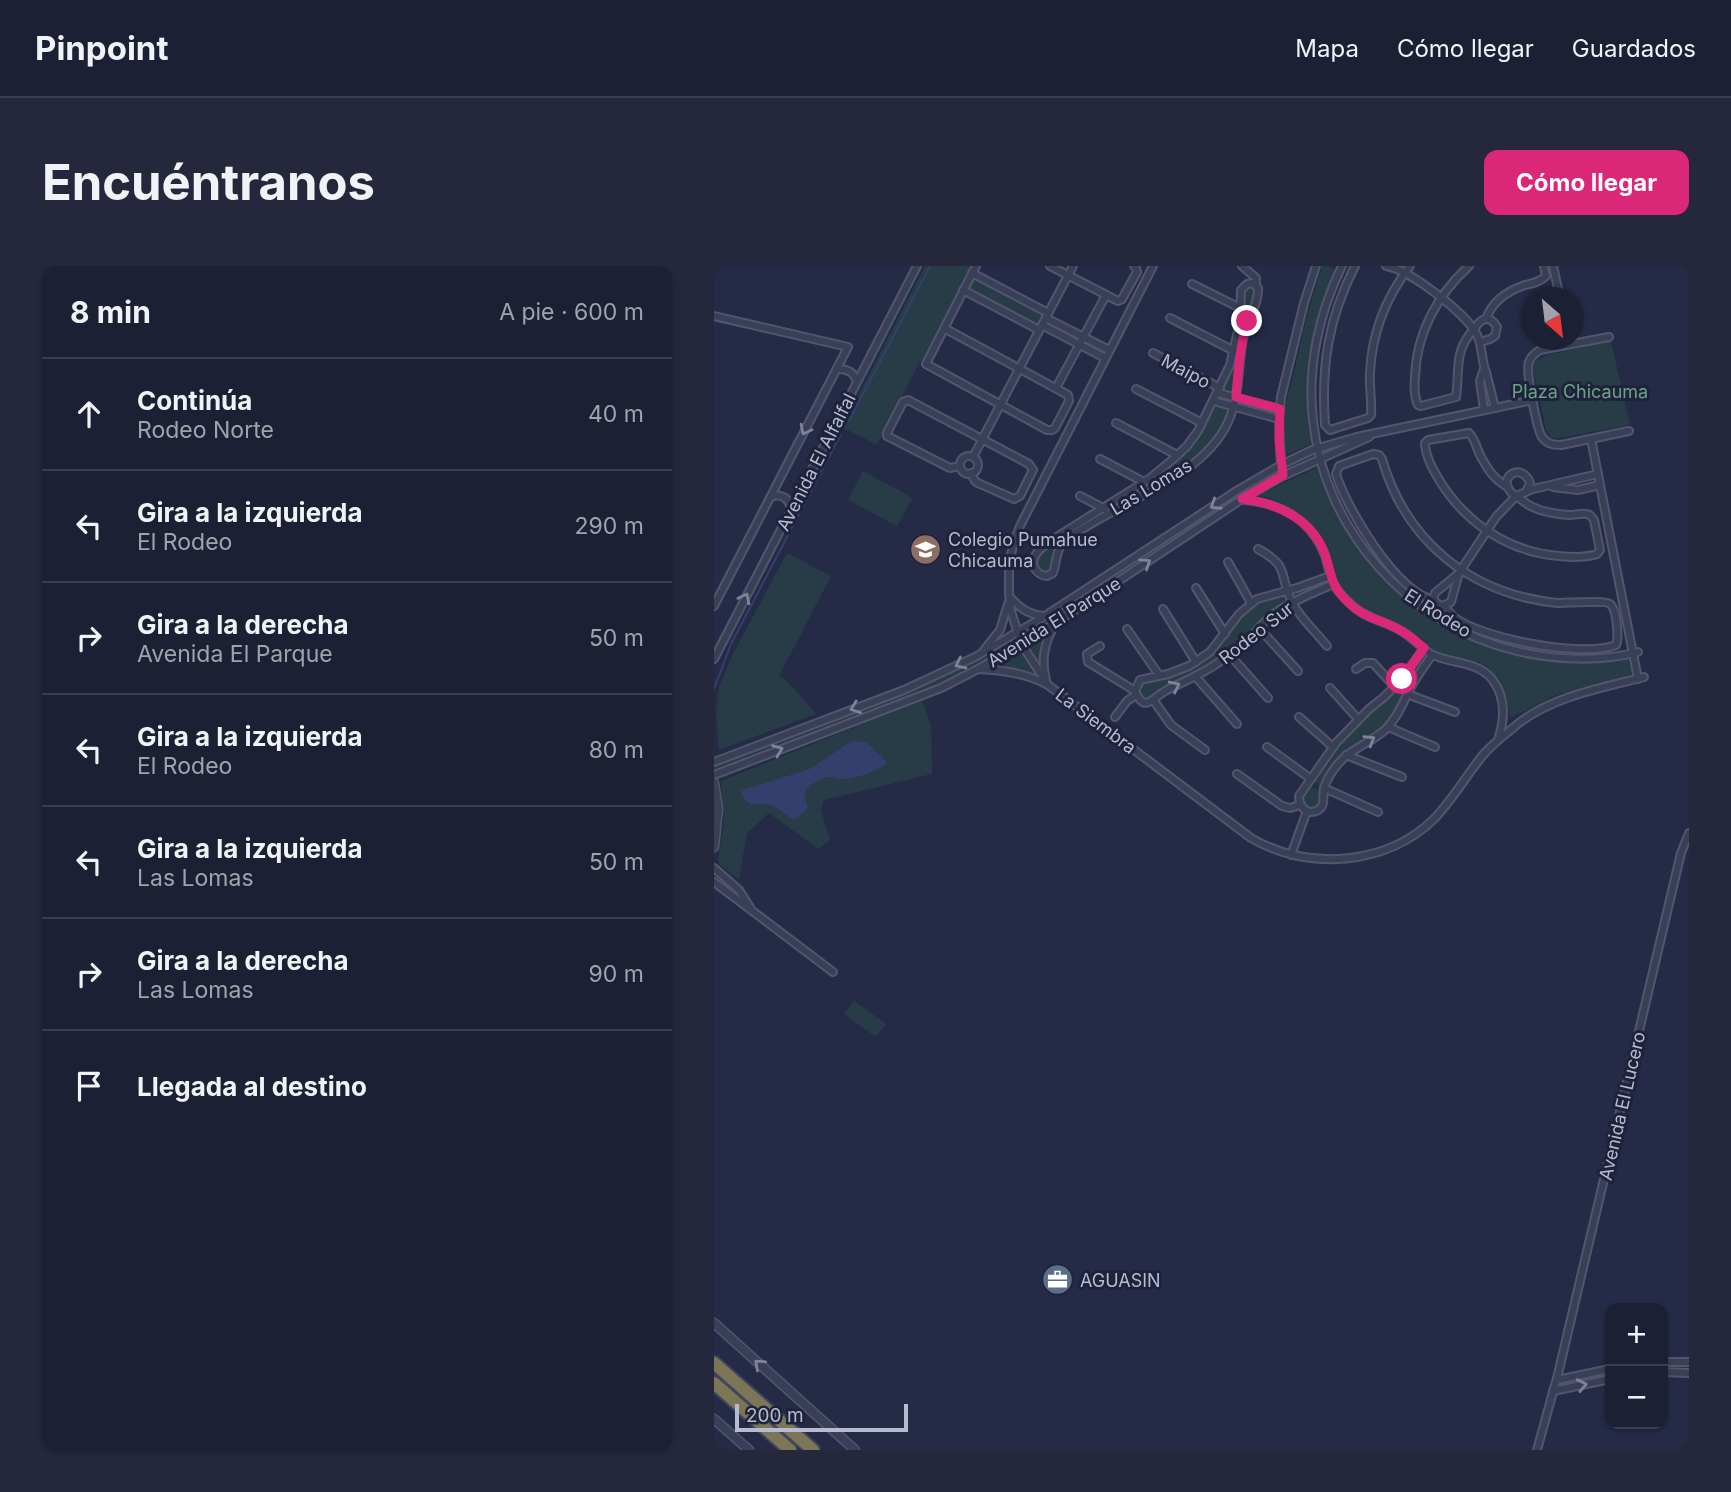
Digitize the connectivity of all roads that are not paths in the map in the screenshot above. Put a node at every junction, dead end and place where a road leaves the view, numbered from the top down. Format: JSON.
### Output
{"nodes":[{"id":1,"x":917,"y":266,"type":"edge"},
{"id":2,"x":1050,"y":266,"type":"edge"},
{"id":3,"x":1073,"y":266,"type":"edge"},
{"id":4,"x":1134,"y":266,"type":"edge"},
{"id":5,"x":1153,"y":266,"type":"edge"},
{"id":6,"x":1241,"y":266,"type":"edge"},
{"id":7,"x":1316,"y":266,"type":"edge"},
{"id":8,"x":1341,"y":266,"type":"edge"},
{"id":9,"x":1355,"y":266,"type":"edge"},
{"id":10,"x":1386,"y":266,"type":"edge"},
{"id":11,"x":1392,"y":266,"type":"edge"},
{"id":12,"x":1410,"y":266,"type":"edge"},
{"id":13,"x":1469,"y":266,"type":"edge"},
{"id":14,"x":1544,"y":266,"type":"edge"},
{"id":15,"x":1553,"y":266,"type":"edge"},
{"id":16,"x":974,"y":269,"type":"edge"},
{"id":17,"x":1404,"y":274,"type":"junction"},
{"id":18,"x":1068,"y":275,"type":"junction"},
{"id":19,"x":1192,"y":284,"type":"dead end"},
{"id":20,"x":1256,"y":285,"type":"junction"},
{"id":21,"x":1558,"y":287,"type":"edge"},
{"id":22,"x":963,"y":290,"type":"junction"},
{"id":23,"x":1107,"y":295,"type":"junction"},
{"id":24,"x":1440,"y":298,"type":"junction"},
{"id":25,"x":1240,"y":309,"type":"junction"},
{"id":26,"x":714,"y":316,"type":"edge"},
{"id":27,"x":1170,"y":318,"type":"dead end"},
{"id":28,"x":1486,"y":319,"type":"junction"},
{"id":29,"x":1044,"y":321,"type":"junction"},
{"id":30,"x":944,"y":328,"type":"junction"},
{"id":31,"x":1474,"y":329,"type":"junction"},
{"id":32,"x":1240,"y":336,"type":"junction"},
{"id":33,"x":1084,"y":337,"type":"junction"},
{"id":34,"x":1609,"y":337,"type":"dead end"},
{"id":35,"x":1584,"y":340,"type":"edge"},
{"id":36,"x":1480,"y":342,"type":"junction"},
{"id":37,"x":1079,"y":345,"type":"junction"},
{"id":38,"x":1109,"y":350,"type":"junction"},
{"id":39,"x":1543,"y":350,"type":"edge"},
{"id":40,"x":1234,"y":351,"type":"junction"},
{"id":41,"x":1153,"y":354,"type":"dead end"},
{"id":42,"x":1105,"y":358,"type":"junction"},
{"id":43,"x":1019,"y":368,"type":"junction"},
{"id":44,"x":837,"y":369,"type":"junction"},
{"id":45,"x":1484,"y":369,"type":"junction"},
{"id":46,"x":857,"y":382,"type":"junction"},
{"id":47,"x":1056,"y":388,"type":"junction"},
{"id":48,"x":1136,"y":389,"type":"dead end"},
{"id":49,"x":1219,"y":391,"type":"junction"},
{"id":50,"x":1236,"y":397,"type":"junction"},
{"id":51,"x":1533,"y":400,"type":"junction"},
{"id":52,"x":1214,"y":401,"type":"junction"},
{"id":53,"x":1000,"y":404,"type":"junction"},
{"id":54,"x":1234,"y":407,"type":"junction"},
{"id":55,"x":1494,"y":408,"type":"junction"},
{"id":56,"x":1280,"y":409,"type":"junction"},
{"id":57,"x":1484,"y":410,"type":"junction"},
{"id":58,"x":1279,"y":419,"type":"junction"},
{"id":59,"x":1116,"y":423,"type":"dead end"},
{"id":60,"x":1202,"y":423,"type":"junction"},
{"id":61,"x":1629,"y":431,"type":"dead end"},
{"id":62,"x":1376,"y":433,"type":"junction"},
{"id":63,"x":982,"y":439,"type":"junction"},
{"id":64,"x":1591,"y":439,"type":"junction"},
{"id":65,"x":1318,"y":448,"type":"junction"},
{"id":66,"x":1177,"y":455,"type":"junction"},
{"id":67,"x":973,"y":457,"type":"junction"},
{"id":68,"x":1100,"y":459,"type":"dead end"},
{"id":69,"x":1320,"y":459,"type":"junction"},
{"id":70,"x":1281,"y":465,"type":"junction"},
{"id":71,"x":960,"y":466,"type":"junction"},
{"id":72,"x":1163,"y":467,"type":"junction"},
{"id":73,"x":971,"y":473,"type":"junction"},
{"id":74,"x":1598,"y":474,"type":"junction"},
{"id":75,"x":1283,"y":475,"type":"junction"},
{"id":76,"x":1171,"y":479,"type":"junction"},
{"id":77,"x":1144,"y":482,"type":"junction"},
{"id":78,"x":1600,"y":485,"type":"junction"},
{"id":79,"x":1545,"y":486,"type":"junction"},
{"id":80,"x":1508,"y":487,"type":"junction"},
{"id":81,"x":1526,"y":492,"type":"junction"},
{"id":82,"x":1080,"y":496,"type":"dead end"},
{"id":83,"x":1517,"y":496,"type":"junction"},
{"id":84,"x":771,"y":498,"type":"junction"},
{"id":85,"x":1242,"y":499,"type":"junction"},
{"id":86,"x":791,"y":509,"type":"junction"},
{"id":87,"x":1106,"y":511,"type":"junction"},
{"id":88,"x":1487,"y":531,"type":"junction"},
{"id":89,"x":1258,"y":549,"type":"dead end"},
{"id":90,"x":1228,"y":562,"type":"dead end"},
{"id":91,"x":1460,"y":572,"type":"junction"},
{"id":92,"x":1330,"y":576,"type":"junction"},
{"id":93,"x":1333,"y":584,"type":"junction"},
{"id":94,"x":1196,"y":588,"type":"dead end"},
{"id":95,"x":1287,"y":590,"type":"junction"},
{"id":96,"x":1009,"y":595,"type":"junction"},
{"id":97,"x":1434,"y":600,"type":"junction"},
{"id":98,"x":1251,"y":603,"type":"junction"},
{"id":99,"x":1292,"y":603,"type":"junction"},
{"id":100,"x":714,"y":606,"type":"edge"},
{"id":101,"x":1445,"y":606,"type":"junction"},
{"id":102,"x":1163,"y":609,"type":"dead end"},
{"id":103,"x":1045,"y":616,"type":"junction"},
{"id":104,"x":1055,"y":623,"type":"junction"},
{"id":105,"x":1259,"y":628,"type":"junction"},
{"id":106,"x":1127,"y":629,"type":"dead end"},
{"id":107,"x":1018,"y":633,"type":"junction"},
{"id":108,"x":1225,"y":634,"type":"junction"},
{"id":109,"x":1022,"y":643,"type":"junction"},
{"id":110,"x":1100,"y":646,"type":"dead end"},
{"id":111,"x":1327,"y":646,"type":"dead end"},
{"id":112,"x":1424,"y":648,"type":"junction"},
{"id":113,"x":1210,"y":652,"type":"junction"},
{"id":114,"x":1636,"y":653,"type":"junction"},
{"id":115,"x":980,"y":654,"type":"junction"},
{"id":116,"x":1229,"y":654,"type":"junction"},
{"id":117,"x":1432,"y":654,"type":"junction"},
{"id":118,"x":714,"y":659,"type":"edge"},
{"id":119,"x":1196,"y":662,"type":"junction"},
{"id":120,"x":1218,"y":663,"type":"junction"},
{"id":121,"x":977,"y":669,"type":"junction"},
{"id":122,"x":1356,"y":669,"type":"dead end"},
{"id":123,"x":1298,"y":671,"type":"dead end"},
{"id":124,"x":1159,"y":675,"type":"junction"},
{"id":125,"x":937,"y":676,"type":"junction"},
{"id":126,"x":1195,"y":676,"type":"junction"},
{"id":127,"x":1397,"y":684,"type":"junction"},
{"id":128,"x":1048,"y":685,"type":"junction"},
{"id":129,"x":941,"y":688,"type":"junction"},
{"id":130,"x":1330,"y":688,"type":"dead end"},
{"id":131,"x":904,"y":690,"type":"junction"},
{"id":132,"x":1409,"y":691,"type":"junction"},
{"id":133,"x":1135,"y":693,"type":"junction"},
{"id":134,"x":1268,"y":698,"type":"dead end"},
{"id":135,"x":907,"y":702,"type":"junction"},
{"id":136,"x":1154,"y":702,"type":"junction"},
{"id":137,"x":1455,"y":712,"type":"dead end"},
{"id":138,"x":1115,"y":717,"type":"dead end"},
{"id":139,"x":1299,"y":717,"type":"dead end"},
{"id":140,"x":1358,"y":719,"type":"junction"},
{"id":141,"x":813,"y":724,"type":"junction"},
{"id":142,"x":1237,"y":724,"type":"dead end"},
{"id":143,"x":1388,"y":727,"type":"junction"},
{"id":144,"x":817,"y":735,"type":"junction"},
{"id":145,"x":1497,"y":741,"type":"junction"},
{"id":146,"x":1267,"y":747,"type":"dead end"},
{"id":147,"x":1333,"y":747,"type":"junction"},
{"id":148,"x":1435,"y":747,"type":"dead end"},
{"id":149,"x":1205,"y":750,"type":"dead end"},
{"id":150,"x":1346,"y":755,"type":"junction"},
{"id":151,"x":1326,"y":756,"type":"junction"},
{"id":152,"x":714,"y":762,"type":"edge"},
{"id":153,"x":1336,"y":766,"type":"junction"},
{"id":154,"x":1237,"y":774,"type":"dead end"},
{"id":155,"x":714,"y":775,"type":"edge"},
{"id":156,"x":1402,"y":777,"type":"dead end"},
{"id":157,"x":1311,"y":779,"type":"junction"},
{"id":158,"x":714,"y":783,"type":"edge"},
{"id":159,"x":1324,"y":788,"type":"junction"},
{"id":160,"x":1300,"y":805,"type":"junction"},
{"id":161,"x":1307,"y":811,"type":"junction"},
{"id":162,"x":1378,"y":812,"type":"dead end"},
{"id":163,"x":1689,"y":833,"type":"edge"},
{"id":164,"x":714,"y":846,"type":"edge"},
{"id":165,"x":1291,"y":855,"type":"junction"},
{"id":166,"x":714,"y":868,"type":"edge"},
{"id":167,"x":714,"y":882,"type":"edge"},
{"id":168,"x":755,"y":913,"type":"junction"},
{"id":169,"x":833,"y":972,"type":"dead end"},
{"id":170,"x":714,"y":1322,"type":"edge"},
{"id":171,"x":1668,"y":1362,"type":"edge"},
{"id":172,"x":1689,"y":1362,"type":"edge"},
{"id":173,"x":714,"y":1363,"type":"edge"},
{"id":174,"x":1605,"y":1370,"type":"edge"},
{"id":175,"x":1668,"y":1372,"type":"edge"},
{"id":176,"x":1689,"y":1373,"type":"edge"},
{"id":177,"x":1557,"y":1380,"type":"junction"},
{"id":178,"x":1605,"y":1380,"type":"edge"},
{"id":179,"x":714,"y":1383,"type":"edge"},
{"id":180,"x":1553,"y":1391,"type":"junction"},
{"id":181,"x":714,"y":1419,"type":"edge"},
{"id":182,"x":749,"y":1450,"type":"edge"},
{"id":183,"x":790,"y":1450,"type":"edge"},
{"id":184,"x":813,"y":1450,"type":"edge"},
{"id":185,"x":855,"y":1450,"type":"edge"},
{"id":186,"x":1537,"y":1450,"type":"edge"}],
"edges":[{"from":1,"to":46,"type":"street","name":"Avenida El Alfalfal"},
{"from":2,"to":18,"type":"street"},
{"from":3,"to":18,"type":"street"},
{"from":4,"to":23,"type":"street"},
{"from":5,"to":38,"type":"street","name":"La Siembra"},
{"from":6,"to":20,"type":"street"},
{"from":7,"to":56,"type":"street"},
{"from":8,"to":65,"type":"street","name":"El Rodeo"},
{"from":9,"to":17,"type":"street"},
{"from":10,"to":11,"type":"street"},
{"from":11,"to":17,"type":"street"},
{"from":12,"to":17,"type":"street"},
{"from":13,"to":24,"type":"street"},
{"from":14,"to":28,"type":"street"},
{"from":15,"to":21,"type":"street"},
{"from":16,"to":22,"type":"street"},
{"from":16,"to":29,"type":"street"},
{"from":17,"to":24,"type":"street"},
{"from":18,"to":23,"type":"street"},
{"from":18,"to":29,"type":"street"},
{"from":19,"to":25,"type":"street"},
{"from":20,"to":25,"type":"street","name":"Las Lomas"},
{"from":20,"to":32,"type":"street","name":"Las Lomas"},
{"from":22,"to":29,"type":"street"},
{"from":22,"to":30,"type":"street"},
{"from":23,"to":33,"type":"street"},
{"from":24,"to":31,"type":"street"},
{"from":24,"to":31,"type":"street"},
{"from":25,"to":32,"type":"street","name":"Las Lomas"},
{"from":26,"to":44,"type":"street","name":"Avenida El Alfalfal"},
{"from":27,"to":40,"type":"street"},
{"from":28,"to":31,"type":"street"},
{"from":28,"to":36,"type":"street"},
{"from":29,"to":33,"type":"street"},
{"from":29,"to":37,"type":"street"},
{"from":29,"to":43,"type":"street"},
{"from":30,"to":43,"type":"street"},
{"from":30,"to":53,"type":"street"},
{"from":31,"to":36,"type":"street"},
{"from":32,"to":40,"type":"street","name":"Las Lomas"},
{"from":32,"to":50,"type":"street","name":"Las Lomas"},
{"from":33,"to":37,"type":"street"},
{"from":33,"to":38,"type":"street"},
{"from":34,"to":35,"type":"street"},
{"from":36,"to":45,"type":"street"},
{"from":37,"to":42,"type":"street"},
{"from":37,"to":47,"type":"street"},
{"from":38,"to":42,"type":"street","name":"La Siembra"},
{"from":39,"to":51,"type":"street"},
{"from":40,"to":49,"type":"street","name":"Las Lomas"},
{"from":41,"to":49,"type":"street","name":"Maipo"},
{"from":42,"to":96,"type":"street","name":"La Siembra"},
{"from":43,"to":47,"type":"street"},
{"from":43,"to":53,"type":"street"},
{"from":44,"to":46,"type":"street"},
{"from":44,"to":84,"type":"street","name":"Avenida El Alfalfal","one_way":true},
{"from":45,"to":55,"type":"street"},
{"from":45,"to":57,"type":"street"},
{"from":46,"to":86,"type":"street","name":"Avenida El Alfalfal"},
{"from":47,"to":53,"type":"street"},
{"from":48,"to":60,"type":"street"},
{"from":49,"to":50,"type":"street"},
{"from":49,"to":52,"type":"street","name":"Las Lomas"},
{"from":50,"to":54,"type":"street","name":"Las Lomas"},
{"from":50,"to":56,"type":"street"},
{"from":51,"to":55,"type":"street","name":"Avenida El Parque"},
{"from":51,"to":64,"type":"street"},
{"from":52,"to":54,"type":"street"},
{"from":52,"to":60,"type":"street","name":"Las Lomas"},
{"from":53,"to":63,"type":"street"},
{"from":54,"to":58,"type":"street"},
{"from":54,"to":76,"type":"street","name":"Las Lomas"},
{"from":55,"to":57,"type":"street","name":"Avenida El Parque"},
{"from":56,"to":58,"type":"street"},
{"from":57,"to":62,"type":"street","name":"Avenida El Parque"},
{"from":58,"to":70,"type":"street"},
{"from":59,"to":66,"type":"street"},
{"from":60,"to":66,"type":"street","name":"Las Lomas"},
{"from":61,"to":64,"type":"street"},
{"from":62,"to":65,"type":"street","name":"Avenida El Parque"},
{"from":62,"to":69,"type":"street","name":"Avenida El Parque"},
{"from":63,"to":67,"type":"street"},
{"from":63,"to":71,"type":"street"},
{"from":63,"to":73,"type":"street"},
{"from":64,"to":74,"type":"street"},
{"from":65,"to":69,"type":"street","name":"El Rodeo"},
{"from":65,"to":70,"type":"street","name":"Avenida El Parque"},
{"from":66,"to":72,"type":"street","name":"Las Lomas"},
{"from":67,"to":71,"type":"street"},
{"from":67,"to":73,"type":"street"},
{"from":68,"to":77,"type":"street"},
{"from":69,"to":75,"type":"street","name":"Avenida El Parque"},
{"from":69,"to":114,"type":"street","name":"El Rodeo"},
{"from":70,"to":75,"type":"street"},
{"from":70,"to":103,"type":"street","name":"Avenida El Parque","one_way":true},
{"from":71,"to":73,"type":"street"},
{"from":72,"to":76,"type":"street"},
{"from":72,"to":77,"type":"street","name":"Las Lomas"},
{"from":74,"to":78,"type":"street"},
{"from":74,"to":79,"type":"street"},
{"from":75,"to":85,"type":"street","name":"Avenida El Parque"},
{"from":76,"to":87,"type":"street","name":"Las Lomas"},
{"from":77,"to":87,"type":"street","name":"Las Lomas"},
{"from":78,"to":79,"type":"street"},
{"from":78,"to":114,"type":"street"},
{"from":79,"to":81,"type":"street"},
{"from":80,"to":81,"type":"street"},
{"from":80,"to":83,"type":"street"},
{"from":80,"to":88,"type":"street"},
{"from":81,"to":83,"type":"street"},
{"from":82,"to":87,"type":"street"},
{"from":83,"to":88,"type":"street"},
{"from":83,"to":88,"type":"street"},
{"from":84,"to":86,"type":"street"},
{"from":84,"to":100,"type":"street","name":"Avenida El Alfalfal"},
{"from":85,"to":92,"type":"street","name":"El Rodeo"},
{"from":104,"to":85,"type":"street","name":"Avenida El Parque","one_way":true},
{"from":118,"to":86,"type":"street","name":"Avenida El Alfalfal","one_way":true},
{"from":87,"to":87,"type":"street","name":"Las Lomas"},
{"from":88,"to":91,"type":"street"},
{"from":89,"to":95,"type":"street"},
{"from":90,"to":98,"type":"street"},
{"from":91,"to":97,"type":"street"},
{"from":91,"to":97,"type":"street"},
{"from":91,"to":101,"type":"street"},
{"from":91,"to":101,"type":"street"},
{"from":92,"to":93,"type":"street","name":"El Rodeo"},
{"from":92,"to":95,"type":"street","name":"Rodeo Sur"},
{"from":93,"to":99,"type":"street","name":"Rodeo Sur"},
{"from":93,"to":112,"type":"street","name":"El Rodeo"},
{"from":94,"to":108,"type":"street"},
{"from":95,"to":98,"type":"street","name":"Rodeo Sur"},
{"from":95,"to":99,"type":"street"},
{"from":96,"to":103,"type":"street"},
{"from":96,"to":107,"type":"street","name":"La Siembra"},
{"from":96,"to":115,"type":"street"},
{"from":97,"to":101,"type":"street"},
{"from":98,"to":108,"type":"street","name":"Rodeo Sur"},
{"from":99,"to":105,"type":"street","name":"Rodeo Sur"},
{"from":99,"to":111,"type":"street"},
{"from":102,"to":119,"type":"street"},
{"from":103,"to":107,"type":"street","name":"Avenida El Parque"},
{"from":104,"to":109,"type":"street","name":"Avenida El Parque"},
{"from":104,"to":128,"type":"street"},
{"from":105,"to":116,"type":"street","name":"Rodeo Sur"},
{"from":105,"to":123,"type":"street"},
{"from":106,"to":124,"type":"street"},
{"from":107,"to":109,"type":"street","name":"La Siembra"},
{"from":107,"to":115,"type":"street","name":"Avenida El Parque"},
{"from":108,"to":113,"type":"street","name":"Rodeo Sur"},
{"from":109,"to":121,"type":"street","name":"Avenida El Parque"},
{"from":109,"to":128,"type":"street","name":"La Siembra"},
{"from":110,"to":133,"type":"street"},
{"from":112,"to":117,"type":"street","name":"El Rodeo"},
{"from":112,"to":127,"type":"street"},
{"from":113,"to":119,"type":"street","name":"Rodeo Sur"},
{"from":113,"to":120,"type":"street"},
{"from":114,"to":145,"type":"street","name":"La Siembra"},
{"from":115,"to":125,"type":"street","name":"Avenida El Parque","one_way":true},
{"from":116,"to":120,"type":"street","name":"Rodeo Sur"},
{"from":116,"to":134,"type":"street"},
{"from":117,"to":132,"type":"street"},
{"from":117,"to":145,"type":"street","name":"El Rodeo"},
{"from":119,"to":124,"type":"street","name":"Rodeo Sur"},
{"from":120,"to":126,"type":"street","name":"Rodeo Sur"},
{"from":121,"to":128,"type":"street"},
{"from":121,"to":129,"type":"street","name":"Avenida El Parque"},
{"from":122,"to":127,"type":"street"},
{"from":124,"to":133,"type":"street","name":"Rodeo Sur"},
{"from":125,"to":129,"type":"street"},
{"from":125,"to":131,"type":"street","name":"Avenida El Parque"},
{"from":136,"to":126,"type":"street","name":"Rodeo Sur","one_way":true},
{"from":126,"to":142,"type":"street"},
{"from":127,"to":132,"type":"street"},
{"from":127,"to":140,"type":"street"},
{"from":128,"to":165,"type":"street","name":"La Siembra"},
{"from":129,"to":135,"type":"street","name":"Avenida El Parque"},
{"from":130,"to":140,"type":"street"},
{"from":131,"to":135,"type":"street"},
{"from":131,"to":141,"type":"street","name":"Avenida El Parque","one_way":true},
{"from":132,"to":137,"type":"street"},
{"from":132,"to":143,"type":"street"},
{"from":133,"to":136,"type":"street"},
{"from":133,"to":138,"type":"street"},
{"from":135,"to":144,"type":"street","name":"Avenida El Parque"},
{"from":136,"to":149,"type":"street"},
{"from":139,"to":147,"type":"street"},
{"from":140,"to":147,"type":"street"},
{"from":141,"to":144,"type":"street"},
{"from":141,"to":152,"type":"street","name":"Avenida El Parque"},
{"from":143,"to":148,"type":"street"},
{"from":150,"to":143,"type":"street","one_way":true},
{"from":155,"to":144,"type":"street","name":"Avenida El Parque","one_way":true},
{"from":145,"to":165,"type":"street","name":"La Siembra"},
{"from":146,"to":157,"type":"street"},
{"from":147,"to":151,"type":"street"},
{"from":150,"to":153,"type":"street"},
{"from":150,"to":156,"type":"street"},
{"from":151,"to":153,"type":"street"},
{"from":151,"to":157,"type":"street"},
{"from":153,"to":159,"type":"street"},
{"from":154,"to":160,"type":"street"},
{"from":157,"to":160,"type":"street"},
{"from":158,"to":164,"type":"street"},
{"from":159,"to":161,"type":"street"},
{"from":159,"to":162,"type":"street"},
{"from":160,"to":161,"type":"street"},
{"from":161,"to":165,"type":"street"},
{"from":163,"to":177,"type":"street","name":"Avenida El Lucero"},
{"from":166,"to":168,"type":"street"},
{"from":167,"to":168,"type":"street"},
{"from":168,"to":169,"type":"street"},
{"from":185,"to":170,"type":"street","one_way":true},
{"from":171,"to":172,"type":"street"},
{"from":173,"to":184,"type":"highway"},
{"from":174,"to":177,"type":"street"},
{"from":175,"to":176,"type":"street"},
{"from":177,"to":180,"type":"street","name":"Avenida El Lucero"},
{"from":180,"to":178,"type":"street","one_way":true},
{"from":179,"to":183,"type":"highway"},
{"from":180,"to":186,"type":"street","name":"Avenida El Lucero"},
{"from":181,"to":182,"type":"street"}]}
